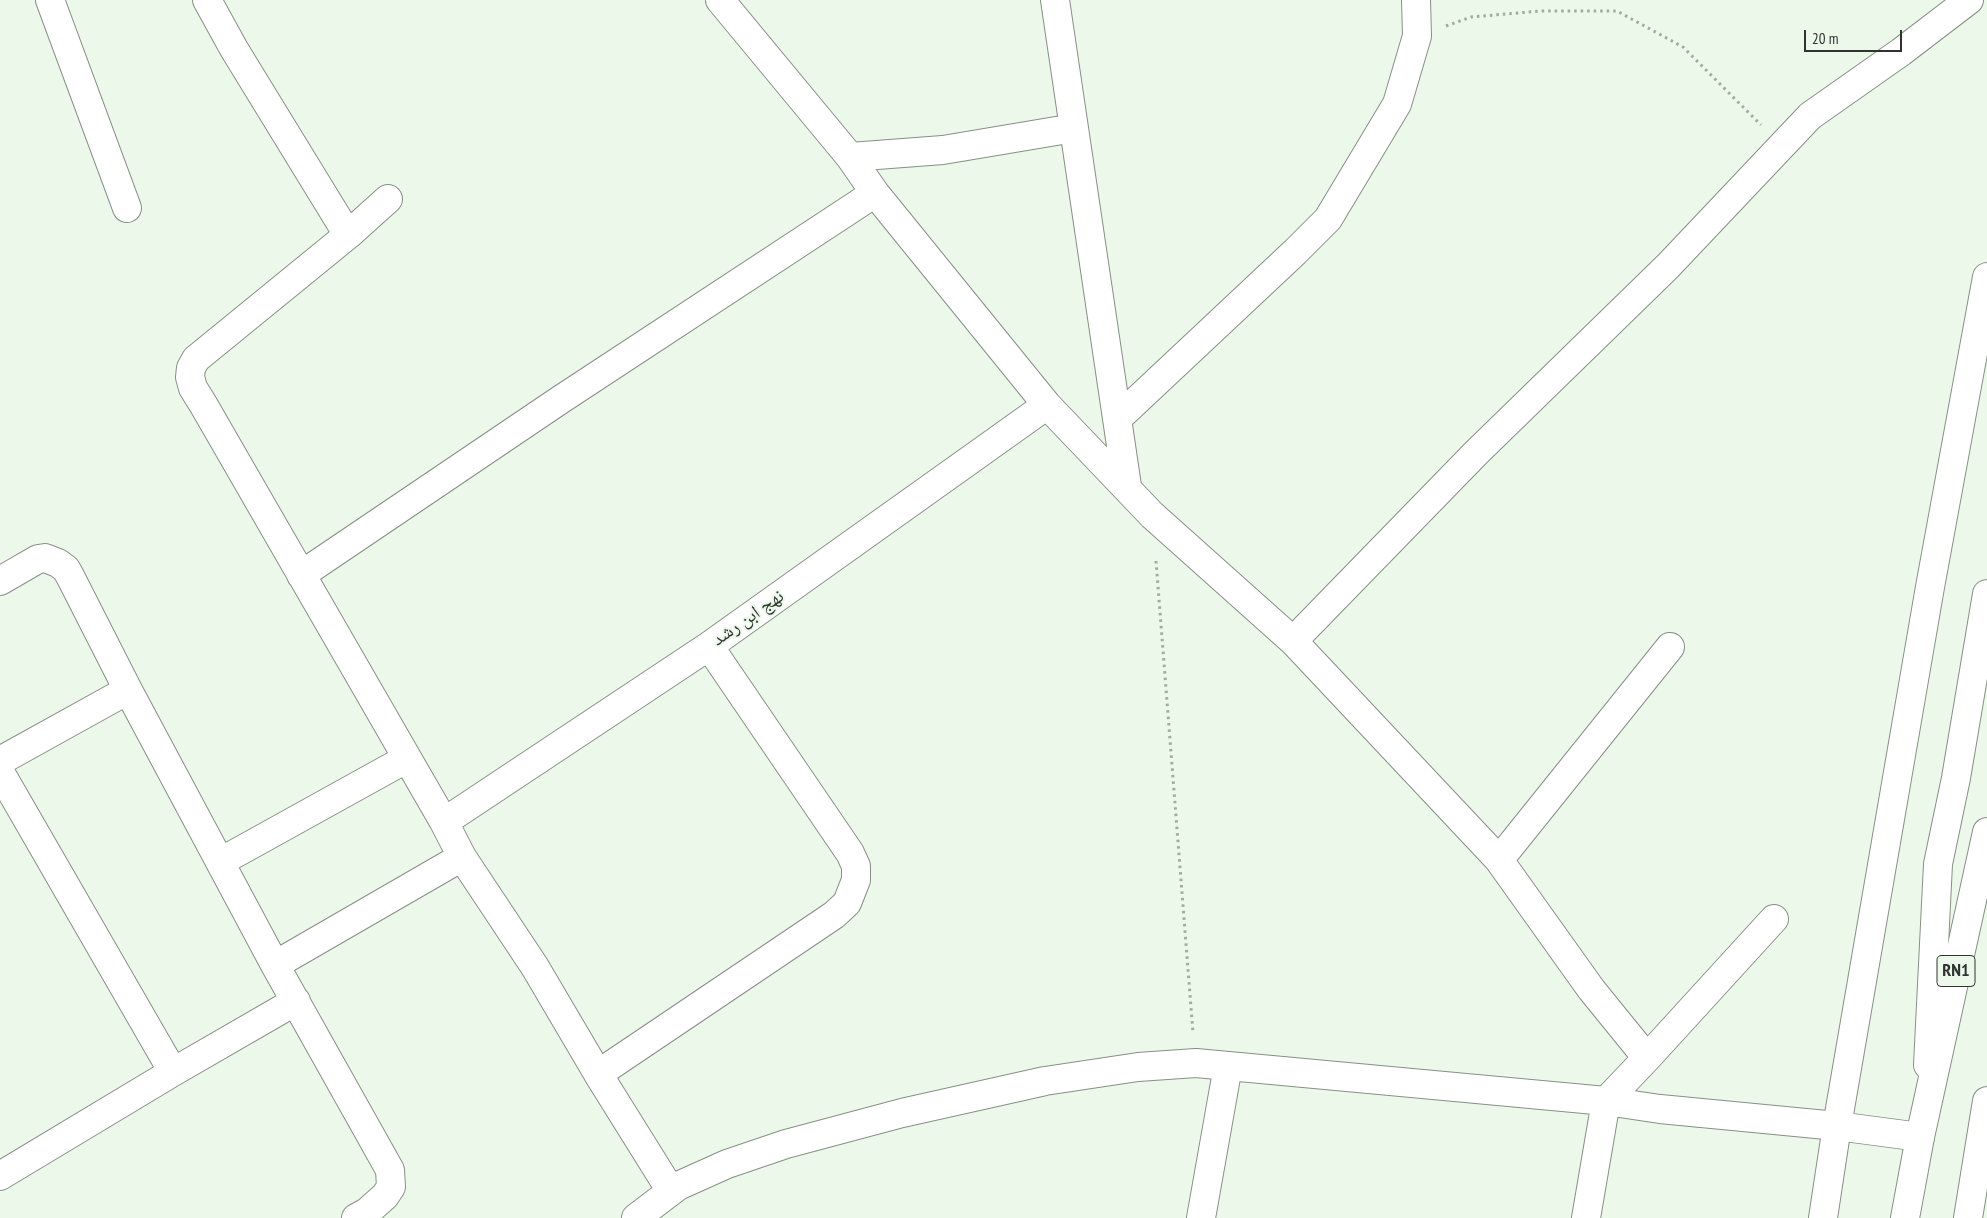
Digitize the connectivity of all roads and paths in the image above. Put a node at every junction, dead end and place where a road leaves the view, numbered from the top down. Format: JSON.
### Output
{"nodes":[{"id":1,"x":50,"y":0,"type":"edge"},
{"id":2,"x":207,"y":0,"type":"edge"},
{"id":3,"x":720,"y":0,"type":"edge"},
{"id":4,"x":1055,"y":0,"type":"edge"},
{"id":5,"x":1416,"y":0,"type":"edge"},
{"id":6,"x":1968,"y":0,"type":"edge"},
{"id":7,"x":1417,"y":36,"type":"junction"},
{"id":8,"x":1074,"y":128,"type":"junction"},
{"id":9,"x":1781,"y":147,"type":"junction"},
{"id":10,"x":850,"y":157,"type":"junction"},
{"id":11,"x":875,"y":193,"type":"junction"},
{"id":12,"x":388,"y":199,"type":"dead end"},
{"id":13,"x":127,"y":208,"type":"dead end"},
{"id":14,"x":348,"y":235,"type":"junction"},
{"id":15,"x":1987,"y":277,"type":"edge"},
{"id":16,"x":1047,"y":404,"type":"junction"},
{"id":17,"x":1117,"y":419,"type":"junction"},
{"id":18,"x":1127,"y":486,"type":"junction"},
{"id":19,"x":1152,"y":515,"type":"junction"},
{"id":20,"x":301,"y":575,"type":"junction"},
{"id":21,"x":0,"y":581,"type":"edge"},
{"id":22,"x":1987,"y":594,"type":"edge"},
{"id":23,"x":1293,"y":641,"type":"junction"},
{"id":24,"x":709,"y":646,"type":"junction"},
{"id":25,"x":1670,"y":647,"type":"dead end"},
{"id":26,"x":128,"y":690,"type":"junction"},
{"id":27,"x":406,"y":759,"type":"junction"},
{"id":28,"x":0,"y":761,"type":"edge"},
{"id":29,"x":0,"y":772,"type":"edge"},
{"id":30,"x":444,"y":822,"type":"junction"},
{"id":31,"x":1987,"y":832,"type":"edge"},
{"id":32,"x":462,"y":856,"type":"junction"},
{"id":33,"x":1499,"y":860,"type":"junction"},
{"id":34,"x":220,"y":862,"type":"junction"},
{"id":35,"x":1774,"y":919,"type":"dead end"},
{"id":36,"x":275,"y":966,"type":"junction"},
{"id":37,"x":296,"y":1001,"type":"junction"},
{"id":38,"x":1647,"y":1058,"type":"junction"},
{"id":39,"x":1196,"y":1063,"type":"junction"},
{"id":40,"x":1228,"y":1066,"type":"junction"},
{"id":41,"x":173,"y":1072,"type":"junction"},
{"id":42,"x":598,"y":1074,"type":"junction"},
{"id":43,"x":1606,"y":1101,"type":"junction"},
{"id":44,"x":1986,"y":1118,"type":"edge"},
{"id":45,"x":1923,"y":1124,"type":"junction"},
{"id":46,"x":1837,"y":1126,"type":"junction"},
{"id":47,"x":0,"y":1175,"type":"edge"},
{"id":48,"x":671,"y":1191,"type":"junction"},
{"id":49,"x":356,"y":1218,"type":"edge"},
{"id":50,"x":636,"y":1218,"type":"edge"},
{"id":51,"x":1201,"y":1218,"type":"edge"},
{"id":52,"x":1586,"y":1218,"type":"edge"},
{"id":53,"x":1823,"y":1218,"type":"edge"},
{"id":54,"x":1904,"y":1218,"type":"edge"},
{"id":55,"x":1968,"y":1218,"type":"edge"}],
"edges":[{"from":1,"to":13,"type":"main road"},
{"from":2,"to":14,"type":"main road"},
{"from":3,"to":10,"type":"main road"},
{"from":4,"to":8,"type":"main road"},
{"from":5,"to":7,"type":"main road"},
{"from":6,"to":9,"type":"main road"},
{"from":7,"to":9,"type":"path"},
{"from":7,"to":17,"type":"main road"},
{"from":8,"to":10,"type":"main road"},
{"from":8,"to":17,"type":"main road"},
{"from":9,"to":23,"type":"main road"},
{"from":10,"to":11,"type":"main road"},
{"from":11,"to":16,"type":"main road"},
{"from":11,"to":20,"type":"main road"},
{"from":12,"to":14,"type":"main road"},
{"from":14,"to":20,"type":"main road"},
{"from":15,"to":46,"type":"main road"},
{"from":16,"to":18,"type":"main road"},
{"from":16,"to":24,"type":"main road","name":"نهج ابن رشد"},
{"from":17,"to":18,"type":"main road"},
{"from":18,"to":19,"type":"main road"},
{"from":19,"to":23,"type":"main road"},
{"from":19,"to":39,"type":"path"},
{"from":20,"to":27,"type":"main road"},
{"from":21,"to":26,"type":"main road"},
{"from":22,"to":45,"type":"main road"},
{"from":23,"to":33,"type":"main road"},
{"from":24,"to":30,"type":"main road","name":"نهج ابن رشد"},
{"from":24,"to":42,"type":"main road"},
{"from":25,"to":33,"type":"main road"},
{"from":26,"to":28,"type":"main road"},
{"from":26,"to":34,"type":"main road"},
{"from":27,"to":30,"type":"main road"},
{"from":27,"to":34,"type":"main road"},
{"from":29,"to":41,"type":"main road"},
{"from":30,"to":32,"type":"main road"},
{"from":31,"to":45,"type":"main road","number":"RN1"},
{"from":32,"to":36,"type":"main road"},
{"from":32,"to":42,"type":"main road"},
{"from":33,"to":38,"type":"main road"},
{"from":34,"to":36,"type":"main road"},
{"from":35,"to":38,"type":"main road"},
{"from":36,"to":37,"type":"main road"},
{"from":37,"to":41,"type":"main road"},
{"from":37,"to":49,"type":"main road"},
{"from":38,"to":43,"type":"main road"},
{"from":39,"to":40,"type":"main road"},
{"from":39,"to":48,"type":"main road"},
{"from":40,"to":43,"type":"main road"},
{"from":40,"to":51,"type":"main road"},
{"from":41,"to":47,"type":"main road"},
{"from":42,"to":48,"type":"main road"},
{"from":43,"to":46,"type":"main road"},
{"from":43,"to":52,"type":"main road"},
{"from":44,"to":55,"type":"main road"},
{"from":45,"to":46,"type":"main road"},
{"from":45,"to":54,"type":"main road","number":"RN1"},
{"from":46,"to":53,"type":"main road"},
{"from":48,"to":50,"type":"main road"}]}
